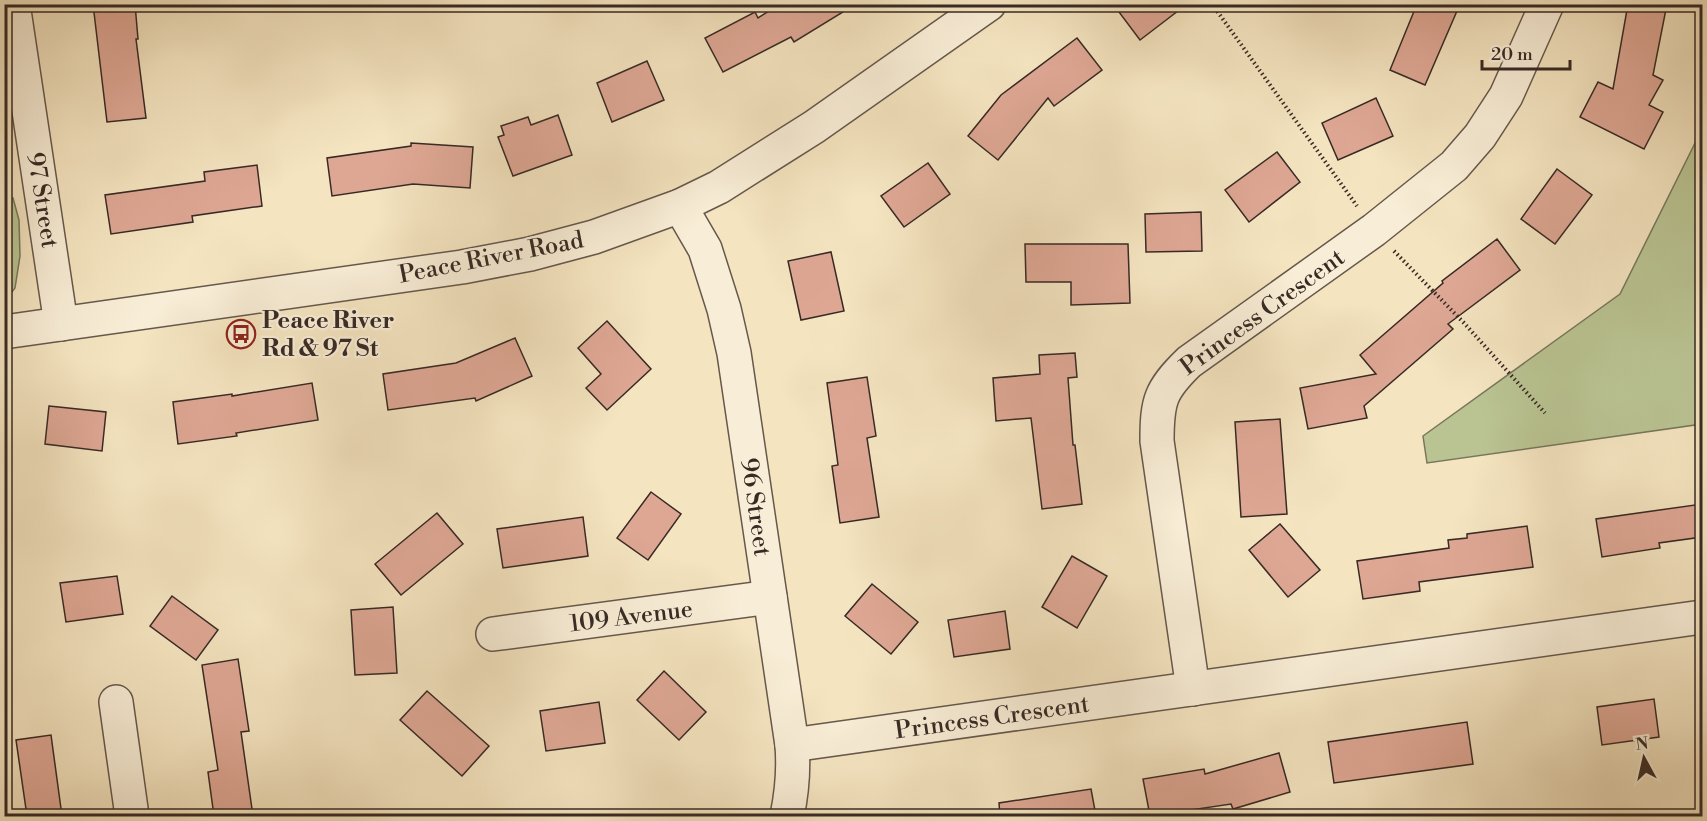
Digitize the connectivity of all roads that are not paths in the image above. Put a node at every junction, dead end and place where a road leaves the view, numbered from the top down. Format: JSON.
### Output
{"nodes":[{"id":1,"x":13,"y":4,"type":"edge"},
{"id":2,"x":988,"y":4,"type":"edge"},
{"id":3,"x":1547,"y":4,"type":"edge"},
{"id":4,"x":680,"y":206,"type":"junction"},
{"id":5,"x":61,"y":324,"type":"junction"},
{"id":6,"x":4,"y":332,"type":"edge"},
{"id":7,"x":770,"y":597,"type":"junction"},
{"id":8,"x":1702,"y":617,"type":"edge"},
{"id":9,"x":493,"y":634,"type":"dead end"},
{"id":10,"x":1193,"y":689,"type":"junction"},
{"id":11,"x":116,"y":702,"type":"dead end"},
{"id":12,"x":792,"y":745,"type":"junction"},
{"id":13,"x":132,"y":816,"type":"edge"},
{"id":14,"x":786,"y":816,"type":"edge"}],
"edges":[{"from":1,"to":5,"type":"street","name":"97 Street"},
{"from":2,"to":4,"type":"street","name":"Peace River Road"},
{"from":3,"to":10,"type":"street","name":"Princess Crescent"},
{"from":4,"to":5,"type":"street","name":"Peace River Road"},
{"from":4,"to":7,"type":"street","name":"96 Street"},
{"from":5,"to":6,"type":"street","name":"Peace River Road"},
{"from":7,"to":9,"type":"street","name":"109 Avenue"},
{"from":7,"to":12,"type":"street","name":"96 Street"},
{"from":8,"to":10,"type":"street","name":"Princess Crescent"},
{"from":10,"to":12,"type":"street","name":"Princess Crescent"},
{"from":11,"to":13,"type":"street"},
{"from":12,"to":14,"type":"street","name":"96 Street"}]}
